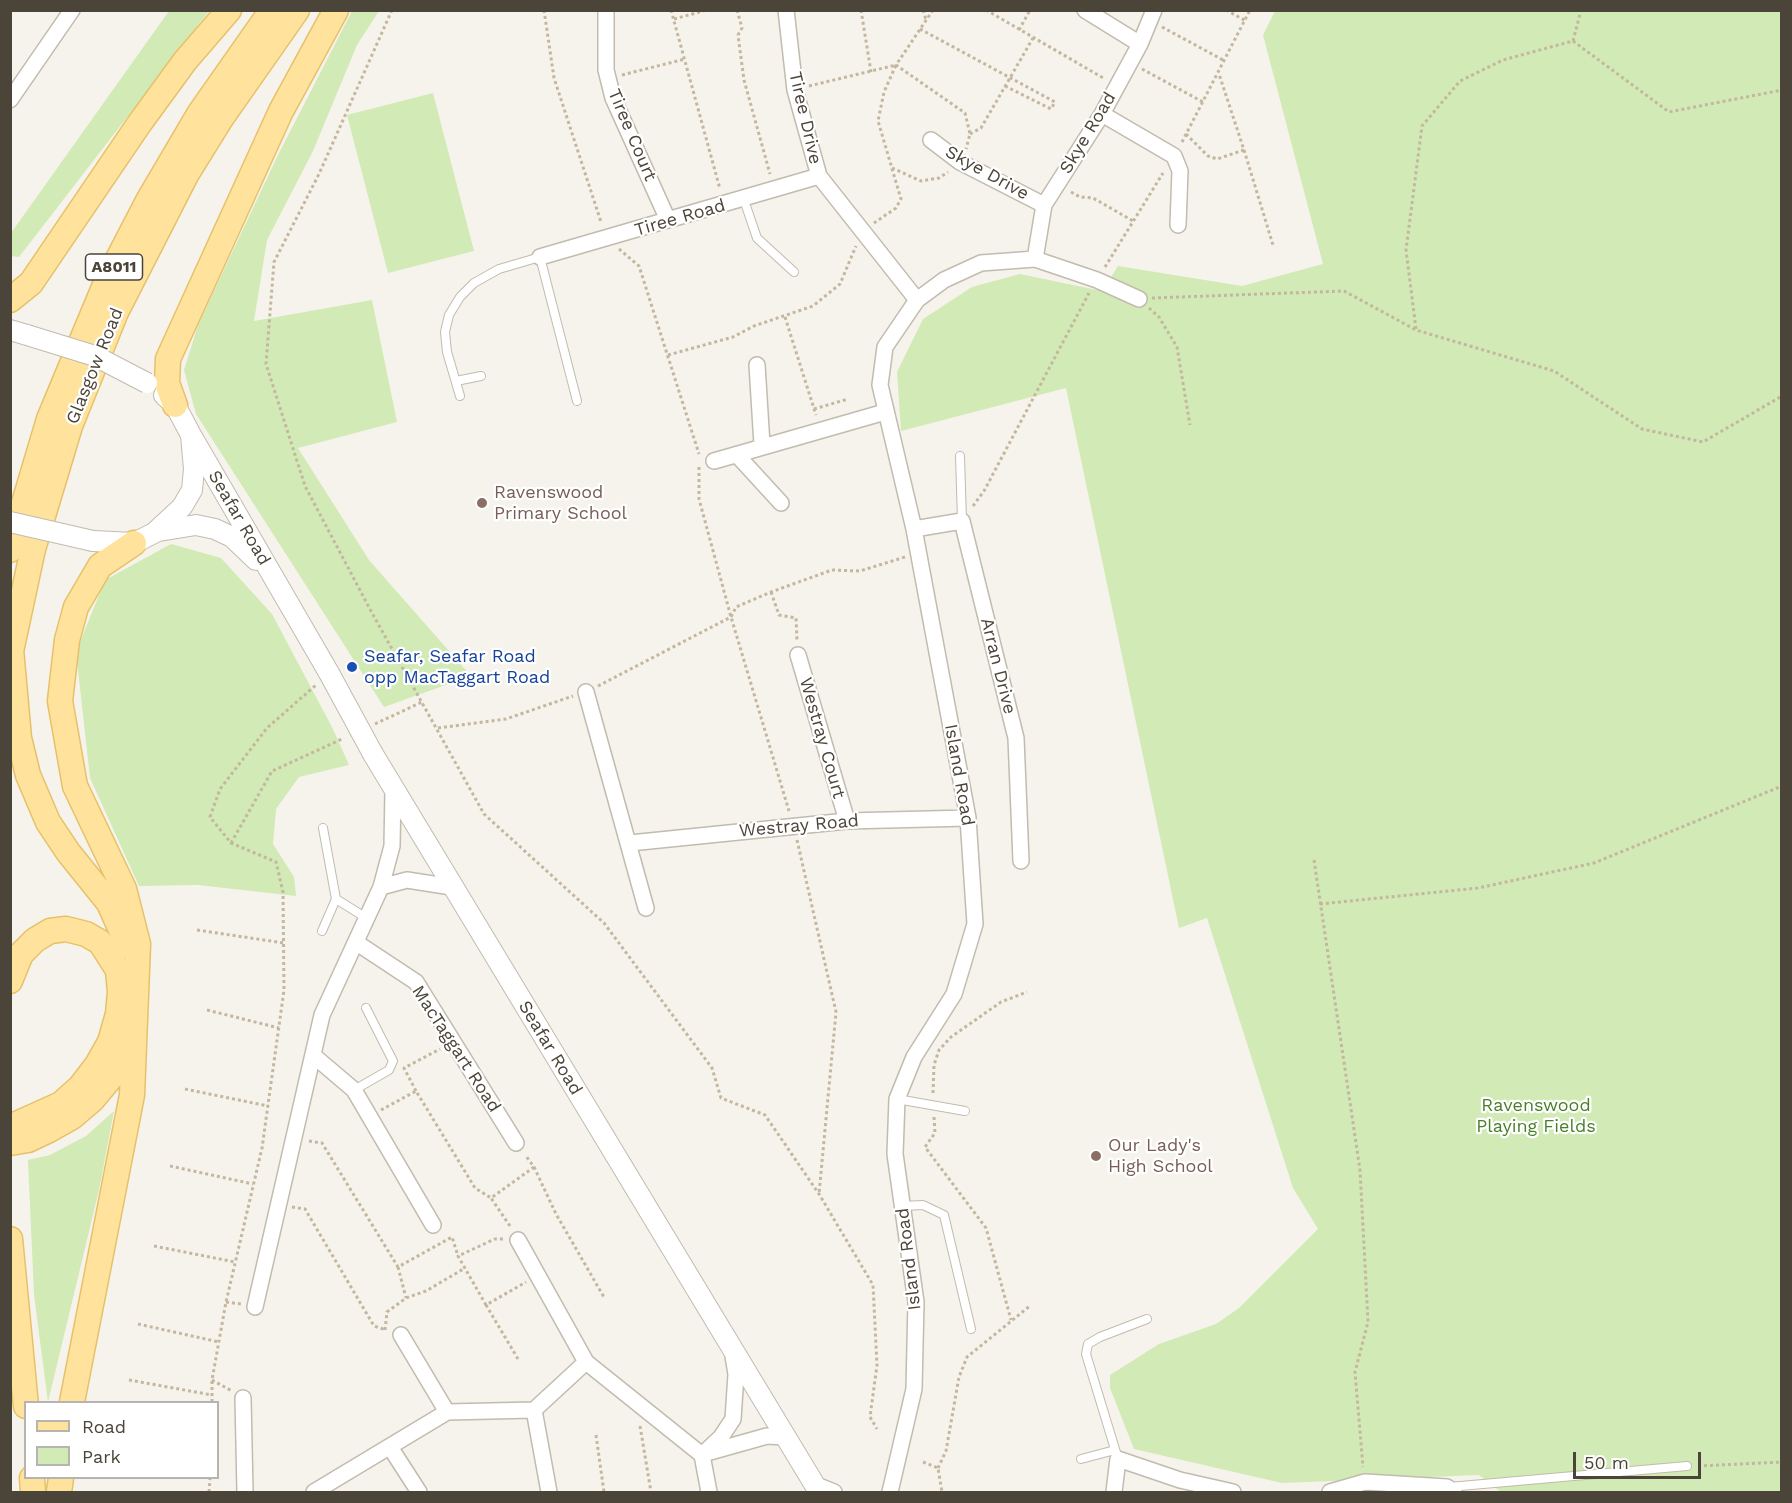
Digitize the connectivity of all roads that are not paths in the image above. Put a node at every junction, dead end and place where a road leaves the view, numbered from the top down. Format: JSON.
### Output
{"nodes":[{"id":1,"x":72,"y":10,"type":"edge"},
{"id":2,"x":229,"y":10,"type":"edge"},
{"id":3,"x":272,"y":10,"type":"edge"},
{"id":4,"x":297,"y":10,"type":"edge"},
{"id":5,"x":336,"y":10,"type":"edge"},
{"id":6,"x":606,"y":10,"type":"edge"},
{"id":7,"x":786,"y":10,"type":"edge"},
{"id":8,"x":1084,"y":10,"type":"edge"},
{"id":9,"x":1152,"y":16,"type":"edge"},
{"id":10,"x":1140,"y":44,"type":"junction"},
{"id":11,"x":10,"y":100,"type":"edge"},
{"id":12,"x":1102,"y":114,"type":"junction"},
{"id":13,"x":932,"y":140,"type":"dead end"},
{"id":14,"x":819,"y":176,"type":"junction"},
{"id":15,"x":744,"y":200,"type":"junction"},
{"id":16,"x":1044,"y":205,"type":"junction"},
{"id":17,"x":668,"y":220,"type":"junction"},
{"id":18,"x":1178,"y":225,"type":"dead end"},
{"id":19,"x":540,"y":257,"type":"junction"},
{"id":20,"x":1035,"y":259,"type":"junction"},
{"id":21,"x":794,"y":272,"type":"dead end"},
{"id":22,"x":1138,"y":299,"type":"road end"},
{"id":23,"x":10,"y":300,"type":"edge"},
{"id":24,"x":917,"y":300,"type":"junction"},
{"id":25,"x":19,"y":332,"type":"edge"},
{"id":26,"x":757,"y":365,"type":"dead end"},
{"id":27,"x":481,"y":376,"type":"dead end"},
{"id":28,"x":456,"y":381,"type":"junction"},
{"id":29,"x":460,"y":396,"type":"dead end"},
{"id":30,"x":577,"y":401,"type":"dead end"},
{"id":31,"x":175,"y":405,"type":"junction"},
{"id":32,"x":885,"y":412,"type":"junction"},
{"id":33,"x":191,"y":435,"type":"junction"},
{"id":34,"x":762,"y":445,"type":"junction"},
{"id":35,"x":737,"y":455,"type":"junction"},
{"id":36,"x":960,"y":456,"type":"dead end"},
{"id":37,"x":714,"y":461,"type":"dead end"},
{"id":38,"x":781,"y":503,"type":"dead end"},
{"id":39,"x":962,"y":521,"type":"junction"},
{"id":40,"x":10,"y":522,"type":"edge"},
{"id":41,"x":914,"y":529,"type":"junction"},
{"id":42,"x":144,"y":538,"type":"junction"},
{"id":43,"x":10,"y":550,"type":"edge"},
{"id":44,"x":287,"y":600,"type":"junction"},
{"id":45,"x":11,"y":652,"type":"edge"},
{"id":46,"x":798,"y":655,"type":"road end"},
{"id":47,"x":586,"y":692,"type":"road end"},
{"id":48,"x":393,"y":790,"type":"junction"},
{"id":49,"x":968,"y":818,"type":"junction"},
{"id":50,"x":847,"y":820,"type":"junction"},
{"id":51,"x":323,"y":828,"type":"dead end"},
{"id":52,"x":630,"y":843,"type":"junction"},
{"id":53,"x":1021,"y":861,"type":"dead end"},
{"id":54,"x":381,"y":887,"type":"junction"},
{"id":55,"x":452,"y":887,"type":"junction"},
{"id":56,"x":336,"y":899,"type":"junction"},
{"id":57,"x":646,"y":908,"type":"dead end"},
{"id":58,"x":368,"y":919,"type":"junction"},
{"id":59,"x":322,"y":931,"type":"dead end"},
{"id":60,"x":357,"y":943,"type":"junction"},
{"id":61,"x":136,"y":965,"type":"junction"},
{"id":62,"x":10,"y":981,"type":"edge"},
{"id":63,"x":366,"y":1008,"type":"dead end"},
{"id":64,"x":134,"y":1035,"type":"junction"},
{"id":65,"x":314,"y":1056,"type":"junction"},
{"id":66,"x":354,"y":1090,"type":"junction"},
{"id":67,"x":897,"y":1099,"type":"junction"},
{"id":68,"x":965,"y":1111,"type":"dead end"},
{"id":69,"x":10,"y":1127,"type":"edge"},
{"id":70,"x":10,"y":1143,"type":"edge"},
{"id":71,"x":516,"y":1143,"type":"road end"},
{"id":72,"x":903,"y":1206,"type":"junction"},
{"id":73,"x":433,"y":1225,"type":"dead end"},
{"id":74,"x":10,"y":1239,"type":"edge"},
{"id":75,"x":519,"y":1240,"type":"road end"},
{"id":76,"x":255,"y":1307,"type":"dead end"},
{"id":77,"x":1147,"y":1319,"type":"dead end"},
{"id":78,"x":971,"y":1329,"type":"dead end"},
{"id":79,"x":401,"y":1335,"type":"road end"},
{"id":80,"x":732,"y":1351,"type":"junction"},
{"id":81,"x":586,"y":1362,"type":"junction"},
{"id":82,"x":243,"y":1398,"type":"road end"},
{"id":83,"x":26,"y":1401,"type":"edge"},
{"id":84,"x":72,"y":1401,"type":"edge"},
{"id":85,"x":534,"y":1410,"type":"junction"},
{"id":86,"x":447,"y":1412,"type":"junction"},
{"id":87,"x":785,"y":1437,"type":"junction"},
{"id":88,"x":390,"y":1447,"type":"junction"},
{"id":89,"x":702,"y":1455,"type":"junction"},
{"id":90,"x":1117,"y":1455,"type":"junction"},
{"id":91,"x":1081,"y":1459,"type":"dead end"},
{"id":92,"x":1687,"y":1466,"type":"road end"},
{"id":93,"x":816,"y":1488,"type":"edge"},
{"id":94,"x":891,"y":1488,"type":"edge"},
{"id":95,"x":1451,"y":1490,"type":"edge"},
{"id":96,"x":245,"y":1492,"type":"edge"},
{"id":97,"x":314,"y":1492,"type":"edge"},
{"id":98,"x":419,"y":1492,"type":"edge"},
{"id":99,"x":549,"y":1492,"type":"edge"},
{"id":100,"x":709,"y":1492,"type":"edge"},
{"id":101,"x":834,"y":1492,"type":"edge"},
{"id":102,"x":874,"y":1492,"type":"edge"},
{"id":103,"x":1114,"y":1492,"type":"edge"},
{"id":104,"x":1233,"y":1492,"type":"edge"},
{"id":105,"x":1330,"y":1492,"type":"edge"}],
"edges":[{"from":1,"to":11,"type":"street"},
{"from":2,"to":23,"type":"main road"},
{"from":3,"to":43,"type":"main road","name":"Glasgow Road","number":"A8011"},
{"from":4,"to":45,"type":"main road","name":"Glasgow Road","number":"A8011"},
{"from":5,"to":31,"type":"main road"},
{"from":6,"to":17,"type":"street","name":"Tiree Court"},
{"from":7,"to":14,"type":"street","name":"Tiree Drive"},
{"from":8,"to":10,"type":"street"},
{"from":9,"to":10,"type":"street","name":"Skye Road"},
{"from":10,"to":12,"type":"street","name":"Skye Road"},
{"from":12,"to":16,"type":"street","name":"Skye Road"},
{"from":12,"to":18,"type":"street"},
{"from":13,"to":16,"type":"street","name":"Skye Drive"},
{"from":14,"to":15,"type":"street","name":"Tiree Road"},
{"from":14,"to":24,"type":"street","name":"Tiree Drive"},
{"from":15,"to":17,"type":"street","name":"Tiree Road"},
{"from":15,"to":21,"type":"lane"},
{"from":16,"to":20,"type":"street","name":"Skye Road"},
{"from":17,"to":19,"type":"street","name":"Tiree Road"},
{"from":19,"to":28,"type":"lane"},
{"from":19,"to":30,"type":"lane"},
{"from":20,"to":22,"type":"street","name":"Island Road"},
{"from":20,"to":24,"type":"street","name":"Island Road"},
{"from":24,"to":32,"type":"street","name":"Island Road"},
{"from":25,"to":31,"type":"street","bridge":true},
{"from":26,"to":34,"type":"street"},
{"from":27,"to":28,"type":"lane"},
{"from":28,"to":29,"type":"lane"},
{"from":31,"to":33,"type":"street","name":"Seafar Road"},
{"from":32,"to":34,"type":"street"},
{"from":32,"to":41,"type":"street","name":"Island Road"},
{"from":33,"to":42,"type":"street"},
{"from":33,"to":44,"type":"street","name":"Seafar Road"},
{"from":34,"to":35,"type":"street"},
{"from":35,"to":37,"type":"street"},
{"from":35,"to":38,"type":"street"},
{"from":36,"to":39,"type":"lane"},
{"from":39,"to":41,"type":"street"},
{"from":39,"to":53,"type":"street","name":"Arran Drive"},
{"from":40,"to":42,"type":"street","name":"Seafar Road","bridge":true},
{"from":41,"to":49,"type":"street","name":"Island Road"},
{"from":42,"to":44,"type":"street","name":"Seafar Road"},
{"from":42,"to":61,"type":"main road"},
{"from":44,"to":48,"type":"street","name":"Seafar Road","bridge":true},
{"from":45,"to":61,"type":"main road","name":"Glasgow Road"},
{"from":46,"to":50,"type":"street","name":"Westray Court"},
{"from":47,"to":52,"type":"street"},
{"from":48,"to":54,"type":"street"},
{"from":48,"to":55,"type":"street","name":"Seafar Road"},
{"from":49,"to":50,"type":"street","name":"Westray Road"},
{"from":49,"to":67,"type":"street","name":"Island Road"},
{"from":50,"to":52,"type":"street","name":"Westray Road"},
{"from":51,"to":56,"type":"lane"},
{"from":52,"to":57,"type":"street"},
{"from":54,"to":55,"type":"street"},
{"from":54,"to":58,"type":"street"},
{"from":55,"to":80,"type":"street","name":"Seafar Road"},
{"from":56,"to":58,"type":"lane"},
{"from":56,"to":59,"type":"lane"},
{"from":58,"to":60,"type":"street"},
{"from":60,"to":65,"type":"street"},
{"from":60,"to":71,"type":"street","name":"MacTaggart Road"},
{"from":61,"to":64,"type":"main road"},
{"from":62,"to":69,"type":"main road"},
{"from":63,"to":66,"type":"lane"},
{"from":64,"to":70,"type":"main road"},
{"from":64,"to":84,"type":"main road"},
{"from":65,"to":66,"type":"street"},
{"from":65,"to":76,"type":"street"},
{"from":66,"to":73,"type":"street"},
{"from":67,"to":68,"type":"lane"},
{"from":67,"to":72,"type":"street","name":"Island Road"},
{"from":72,"to":78,"type":"lane"},
{"from":72,"to":94,"type":"street","name":"Island Road"},
{"from":74,"to":83,"type":"main road"},
{"from":75,"to":81,"type":"street"},
{"from":77,"to":90,"type":"lane"},
{"from":79,"to":86,"type":"street"},
{"from":80,"to":87,"type":"street","name":"Seafar Road"},
{"from":80,"to":89,"type":"street"},
{"from":81,"to":85,"type":"street"},
{"from":81,"to":89,"type":"street"},
{"from":82,"to":96,"type":"street"},
{"from":85,"to":86,"type":"street"},
{"from":85,"to":99,"type":"street"},
{"from":86,"to":88,"type":"street"},
{"from":87,"to":89,"type":"street"},
{"from":87,"to":93,"type":"street","name":"Seafar Road"},
{"from":88,"to":97,"type":"street"},
{"from":88,"to":98,"type":"street"},
{"from":89,"to":100,"type":"street"},
{"from":90,"to":91,"type":"lane"},
{"from":90,"to":103,"type":"street"},
{"from":90,"to":104,"type":"street"},
{"from":92,"to":95,"type":"lane"},
{"from":93,"to":101,"type":"street"},
{"from":94,"to":102,"type":"street","name":"Island Road"},
{"from":95,"to":105,"type":"street"}]}
